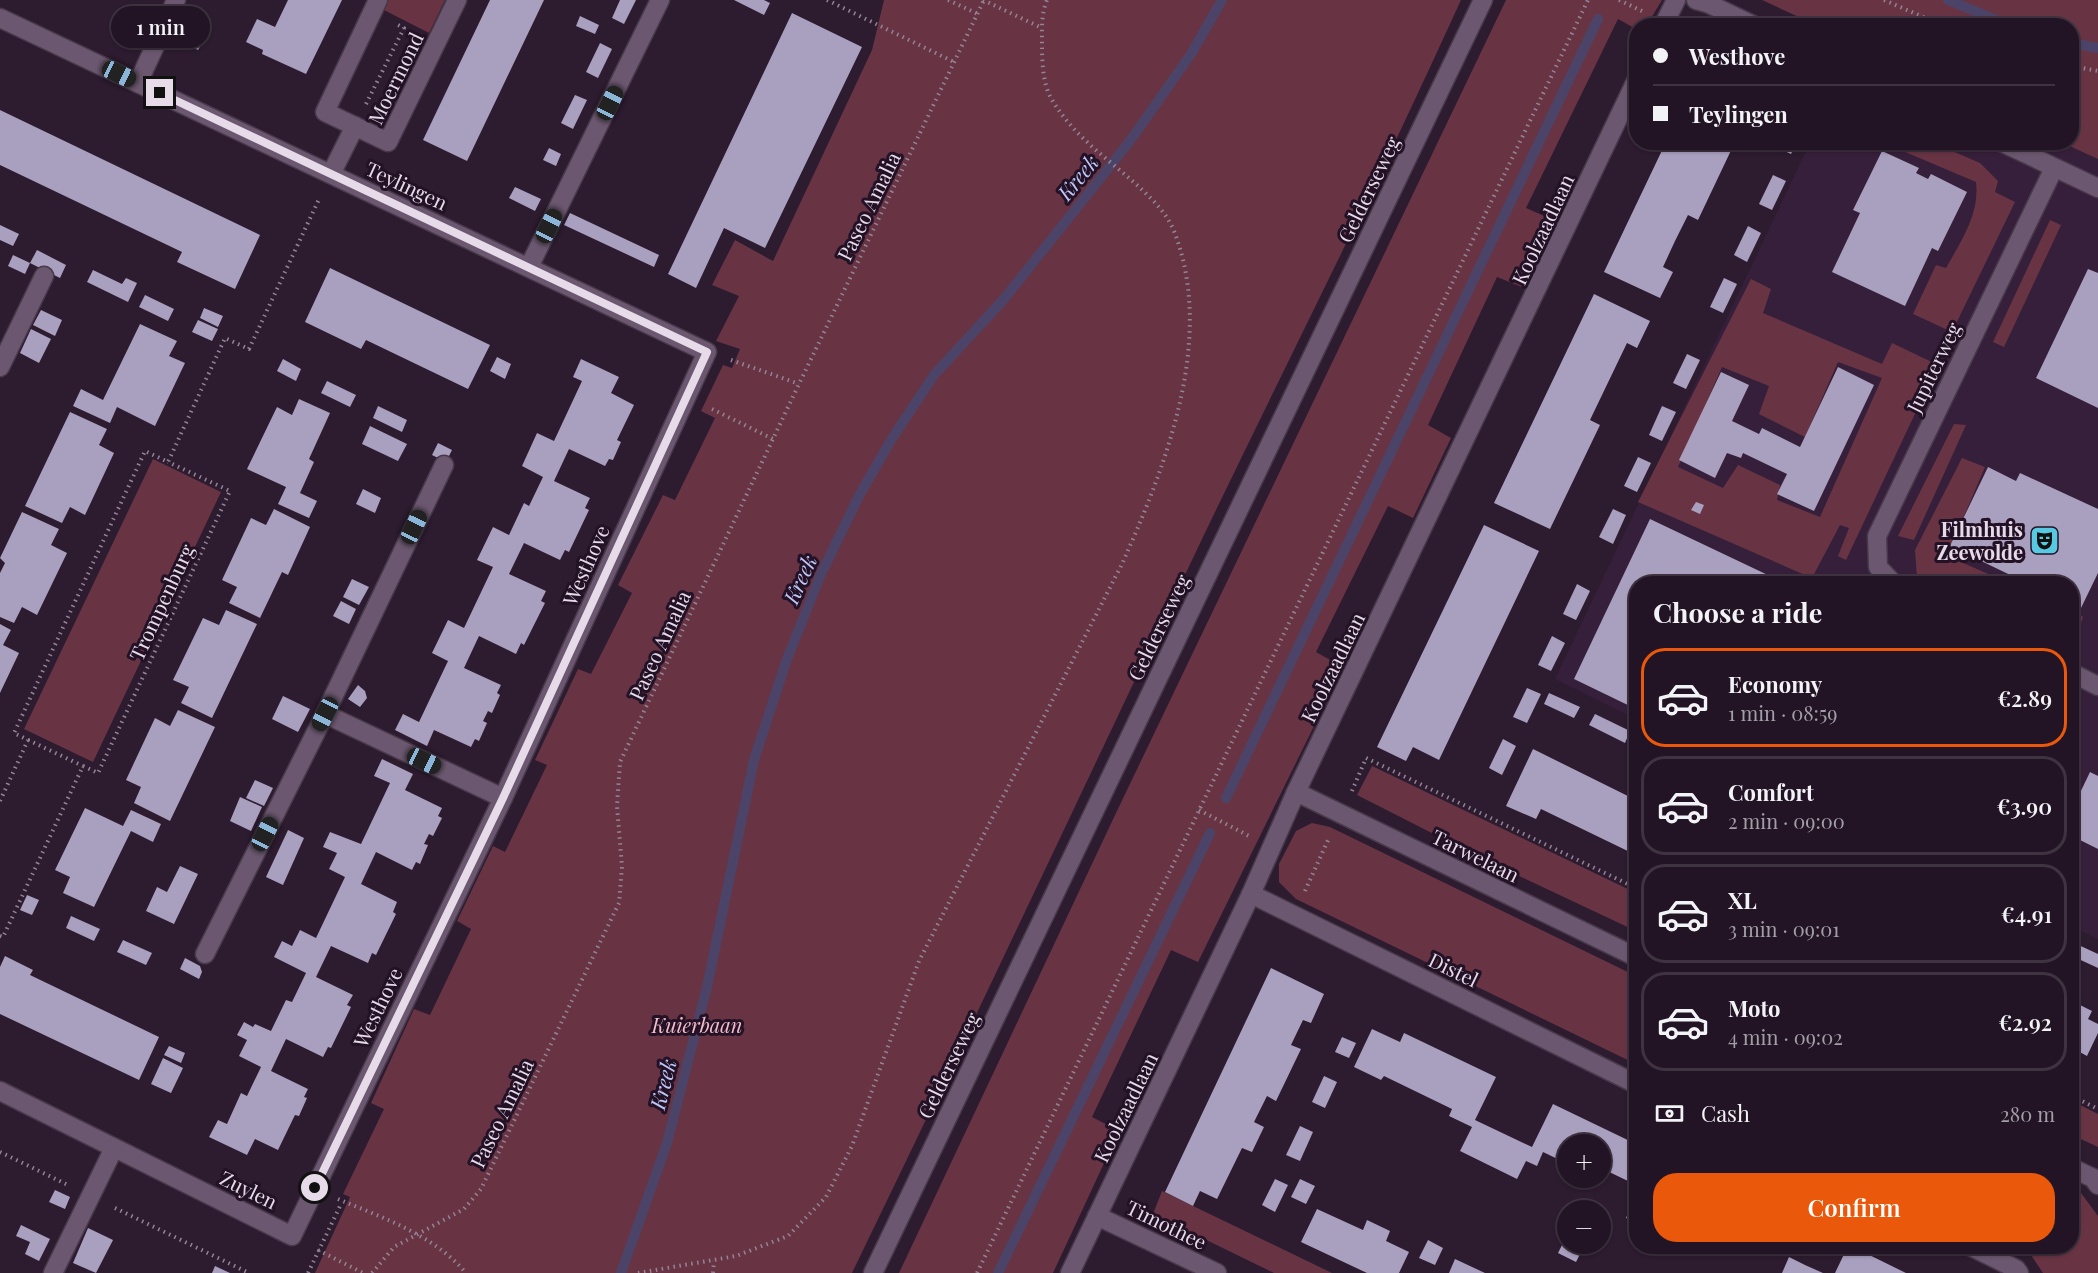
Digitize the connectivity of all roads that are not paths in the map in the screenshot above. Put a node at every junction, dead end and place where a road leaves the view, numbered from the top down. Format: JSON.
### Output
{"nodes":[{"id":1,"x":176,"y":0,"type":"edge"},
{"id":2,"x":378,"y":0,"type":"edge"},
{"id":3,"x":457,"y":0,"type":"edge"},
{"id":4,"x":660,"y":0,"type":"edge"},
{"id":5,"x":1483,"y":0,"type":"edge"},
{"id":6,"x":1676,"y":0,"type":"edge"},
{"id":7,"x":1702,"y":2,"type":"edge"},
{"id":8,"x":0,"y":18,"type":"edge"},
{"id":9,"x":1667,"y":18,"type":"edge"},
{"id":10,"x":1737,"y":18,"type":"edge"},
{"id":11,"x":138,"y":83,"type":"junction"},
{"id":12,"x":1629,"y":96,"type":"edge"},
{"id":13,"x":355,"y":126,"type":"junction"},
{"id":14,"x":2017,"y":150,"type":"edge"},
{"id":15,"x":2054,"y":168,"type":"junction"},
{"id":16,"x":331,"y":174,"type":"junction"},
{"id":17,"x":2098,"y":188,"type":"edge"},
{"id":18,"x":529,"y":267,"type":"junction"},
{"id":19,"x":44,"y":276,"type":"dead end"},
{"id":20,"x":707,"y":352,"type":"joint"},
{"id":21,"x":0,"y":367,"type":"edge"},
{"id":22,"x":444,"y":465,"type":"dead end"},
{"id":23,"x":1886,"y":576,"type":"edge"},
{"id":24,"x":2079,"y":677,"type":"edge"},
{"id":25,"x":2098,"y":686,"type":"edge"},
{"id":26,"x":325,"y":714,"type":"junction"},
{"id":27,"x":1296,"y":792,"type":"junction"},
{"id":28,"x":503,"y":798,"type":"junction"},
{"id":29,"x":1251,"y":894,"type":"junction"},
{"id":30,"x":205,"y":954,"type":"dead end"},
{"id":31,"x":1629,"y":954,"type":"edge"},
{"id":32,"x":1629,"y":1081,"type":"edge"},
{"id":33,"x":0,"y":1091,"type":"edge"},
{"id":34,"x":114,"y":1148,"type":"junction"},
{"id":35,"x":2079,"y":1171,"type":"edge"},
{"id":36,"x":2098,"y":1185,"type":"edge"},
{"id":37,"x":1098,"y":1216,"type":"junction"},
{"id":38,"x":292,"y":1236,"type":"joint"},
{"id":39,"x":1986,"y":1254,"type":"edge"},
{"id":40,"x":53,"y":1273,"type":"edge"},
{"id":41,"x":873,"y":1273,"type":"edge"},
{"id":42,"x":1070,"y":1273,"type":"edge"},
{"id":43,"x":1217,"y":1273,"type":"edge"},
{"id":44,"x":2019,"y":1273,"type":"edge"}],
"edges":[{"from":1,"to":11,"type":"street"},
{"from":2,"to":13,"type":"street","name":"Moermond"},
{"from":3,"to":13,"type":"street","name":"Moermond"},
{"from":4,"to":18,"type":"street"},
{"from":5,"to":41,"type":"street","name":"Gelderseweg"},
{"from":6,"to":9,"type":"street"},
{"from":7,"to":10,"type":"street"},
{"from":8,"to":11,"type":"street","name":"Teylingen"},
{"from":11,"to":16,"type":"street","name":"Teylingen"},
{"from":12,"to":27,"type":"street","name":"Koolzaadlaan"},
{"from":13,"to":16,"type":"street","name":"Moermond"},
{"from":14,"to":15,"type":"street"},
{"from":15,"to":17,"type":"street"},
{"from":15,"to":23,"type":"street","name":"Jupiterweg"},
{"from":16,"to":18,"type":"street","name":"Teylingen"},
{"from":18,"to":20,"type":"street","name":"Teylingen"},
{"from":19,"to":21,"type":"street"},
{"from":20,"to":28,"type":"street","name":"Westhove"},
{"from":22,"to":26,"type":"street"},
{"from":24,"to":25,"type":"street"},
{"from":26,"to":28,"type":"street"},
{"from":26,"to":30,"type":"street"},
{"from":27,"to":29,"type":"street","name":"Koolzaadlaan"},
{"from":27,"to":31,"type":"street","name":"Tarwelaan"},
{"from":28,"to":38,"type":"street","name":"Westhove"},
{"from":29,"to":32,"type":"street","name":"Distel"},
{"from":29,"to":37,"type":"street","name":"Koolzaadlaan"},
{"from":33,"to":34,"type":"street","name":"Zuylen"},
{"from":34,"to":38,"type":"street","name":"Zuylen"},
{"from":34,"to":40,"type":"street"},
{"from":35,"to":36,"type":"street"},
{"from":37,"to":42,"type":"street","name":"Koolzaadlaan"},
{"from":37,"to":43,"type":"street","name":"Timothee"},
{"from":39,"to":44,"type":"street"}]}
